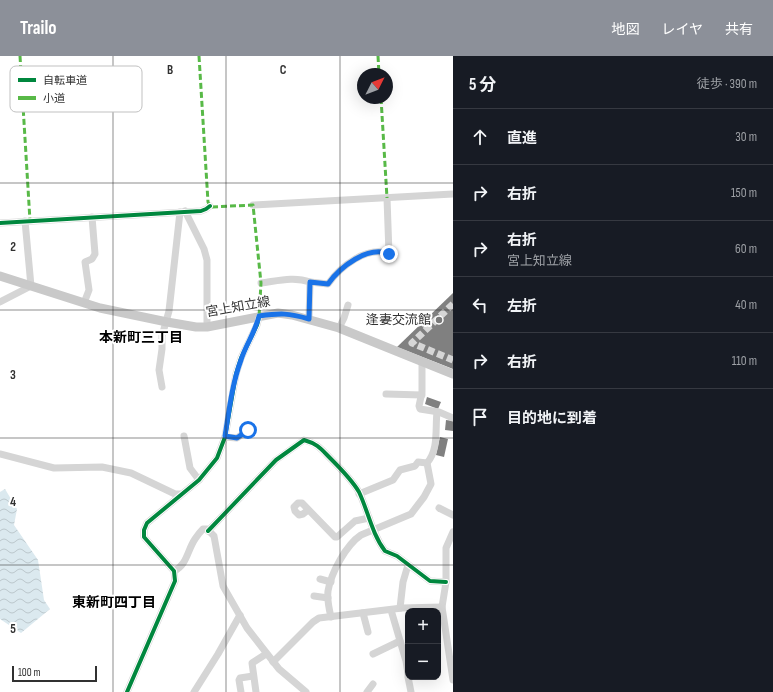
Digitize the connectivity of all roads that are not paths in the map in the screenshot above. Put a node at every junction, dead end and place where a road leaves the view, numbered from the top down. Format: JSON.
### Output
{"nodes":[{"id":1,"x":453,"y":194,"type":"edge"},
{"id":2,"x":387,"y":198,"type":"junction"},
{"id":3,"x":253,"y":205,"type":"dead end"},
{"id":4,"x":210,"y":206,"type":"dead end"},
{"id":5,"x":182,"y":212,"type":"junction"},
{"id":6,"x":92,"y":217,"type":"junction"},
{"id":7,"x":25,"y":221,"type":"junction"},
{"id":8,"x":0,"y":223,"type":"edge"},
{"id":9,"x":0,"y":276,"type":"edge"},
{"id":10,"x":310,"y":282,"type":"junction"},
{"id":11,"x":261,"y":283,"type":"dead end"},
{"id":12,"x":31,"y":286,"type":"junction"},
{"id":13,"x":0,"y":302,"type":"edge"},
{"id":14,"x":84,"y":304,"type":"junction"},
{"id":15,"x":348,"y":305,"type":"dead end"},
{"id":16,"x":259,"y":316,"type":"junction"},
{"id":17,"x":309,"y":319,"type":"junction"},
{"id":18,"x":166,"y":322,"type":"junction"},
{"id":19,"x":207,"y":327,"type":"junction"},
{"id":20,"x":339,"y":328,"type":"junction"},
{"id":21,"x":422,"y":362,"type":"junction"},
{"id":22,"x":453,"y":374,"type":"edge"},
{"id":23,"x":162,"y":387,"type":"dead end"},
{"id":24,"x":386,"y":394,"type":"dead end"},
{"id":25,"x":422,"y":395,"type":"junction"},
{"id":26,"x":437,"y":412,"type":"junction"},
{"id":27,"x":453,"y":418,"type":"edge"},
{"id":28,"x":248,"y":430,"type":"dead end"},
{"id":29,"x":184,"y":436,"type":"dead end"},
{"id":30,"x":225,"y":436,"type":"junction"},
{"id":31,"x":0,"y":454,"type":"edge"},
{"id":32,"x":427,"y":463,"type":"junction"},
{"id":33,"x":198,"y":480,"type":"junction"},
{"id":34,"x":181,"y":494,"type":"junction"},
{"id":35,"x":360,"y":494,"type":"junction"},
{"id":36,"x":439,"y":508,"type":"dead end"},
{"id":37,"x":308,"y":510,"type":"dead end"},
{"id":38,"x":453,"y":515,"type":"edge"},
{"id":39,"x":369,"y":518,"type":"junction"},
{"id":40,"x":374,"y":530,"type":"junction"},
{"id":41,"x":208,"y":531,"type":"junction"},
{"id":42,"x":453,"y":532,"type":"edge"},
{"id":43,"x":408,"y":565,"type":"junction"},
{"id":44,"x":174,"y":570,"type":"junction"},
{"id":45,"x":320,"y":578,"type":"dead end"},
{"id":46,"x":331,"y":582,"type":"junction"},
{"id":47,"x":446,"y":582,"type":"junction"},
{"id":48,"x":314,"y":596,"type":"dead end"},
{"id":49,"x":328,"y":598,"type":"junction"},
{"id":50,"x":442,"y":607,"type":"junction"},
{"id":51,"x":400,"y":608,"type":"junction"},
{"id":52,"x":391,"y":610,"type":"junction"},
{"id":53,"x":363,"y":614,"type":"junction"},
{"id":54,"x":240,"y":615,"type":"junction"},
{"id":55,"x":331,"y":617,"type":"junction"},
{"id":56,"x":368,"y":632,"type":"dead end"},
{"id":57,"x":400,"y":641,"type":"junction"},
{"id":58,"x":266,"y":654,"type":"junction"},
{"id":59,"x":373,"y":654,"type":"dead end"},
{"id":60,"x":405,"y":657,"type":"edge"},
{"id":61,"x":273,"y":662,"type":"junction"},
{"id":62,"x":253,"y":676,"type":"junction"},
{"id":63,"x":453,"y":680,"type":"edge"},
{"id":64,"x":373,"y":684,"type":"dead end"},
{"id":65,"x":411,"y":689,"type":"edge"},
{"id":66,"x":127,"y":692,"type":"edge"},
{"id":67,"x":194,"y":692,"type":"edge"},
{"id":68,"x":241,"y":692,"type":"edge"},
{"id":69,"x":256,"y":692,"type":"edge"},
{"id":70,"x":306,"y":692,"type":"edge"},
{"id":71,"x":367,"y":692,"type":"edge"},
{"id":72,"x":405,"y":692,"type":"edge"}],
"edges":[{"from":1,"to":2,"type":"street"},
{"from":2,"to":3,"type":"street"},
{"from":2,"to":10,"type":"street"},
{"from":4,"to":5,"type":"street"},
{"from":5,"to":6,"type":"street"},
{"from":5,"to":18,"type":"street"},
{"from":5,"to":19,"type":"street"},
{"from":6,"to":7,"type":"street"},
{"from":6,"to":14,"type":"street"},
{"from":7,"to":8,"type":"street"},
{"from":7,"to":12,"type":"street"},
{"from":9,"to":12,"type":"main road","name":"宮上知立線"},
{"from":10,"to":11,"type":"street"},
{"from":10,"to":17,"type":"street"},
{"from":12,"to":13,"type":"street"},
{"from":12,"to":14,"type":"main road","name":"宮上知立線"},
{"from":14,"to":18,"type":"main road","name":"宮上知立線"},
{"from":15,"to":20,"type":"street"},
{"from":16,"to":17,"type":"main road","name":"宮上知立線"},
{"from":16,"to":19,"type":"main road","name":"宮上知立線"},
{"from":16,"to":30,"type":"street"},
{"from":17,"to":20,"type":"main road","name":"宮上知立線"},
{"from":18,"to":19,"type":"main road","name":"宮上知立線"},
{"from":18,"to":23,"type":"street"},
{"from":20,"to":21,"type":"main road","name":"宮上知立線"},
{"from":21,"to":22,"type":"main road","name":"宮上知立線"},
{"from":21,"to":25,"type":"street"},
{"from":24,"to":25,"type":"street"},
{"from":25,"to":26,"type":"street"},
{"from":26,"to":27,"type":"street"},
{"from":26,"to":32,"type":"street"},
{"from":28,"to":30,"type":"street"},
{"from":29,"to":33,"type":"street"},
{"from":30,"to":33,"type":"street"},
{"from":31,"to":34,"type":"street"},
{"from":32,"to":35,"type":"street"},
{"from":32,"to":40,"type":"street"},
{"from":33,"to":34,"type":"street"},
{"from":34,"to":44,"type":"street"},
{"from":35,"to":39,"type":"street"},
{"from":35,"to":41,"type":"street"},
{"from":36,"to":38,"type":"street"},
{"from":37,"to":39,"type":"street"},
{"from":39,"to":40,"type":"street"},
{"from":40,"to":43,"type":"street"},
{"from":40,"to":46,"type":"street"},
{"from":41,"to":44,"type":"street"},
{"from":41,"to":54,"type":"street"},
{"from":42,"to":47,"type":"street"},
{"from":43,"to":47,"type":"street"},
{"from":43,"to":51,"type":"street"},
{"from":44,"to":66,"type":"street"},
{"from":45,"to":46,"type":"street"},
{"from":46,"to":49,"type":"street"},
{"from":47,"to":50,"type":"street"},
{"from":48,"to":49,"type":"street"},
{"from":49,"to":55,"type":"street"},
{"from":50,"to":51,"type":"street"},
{"from":50,"to":63,"type":"street"},
{"from":51,"to":52,"type":"street"},
{"from":52,"to":53,"type":"street"},
{"from":52,"to":57,"type":"street"},
{"from":53,"to":55,"type":"street"},
{"from":53,"to":56,"type":"street"},
{"from":54,"to":58,"type":"street"},
{"from":54,"to":67,"type":"street"},
{"from":55,"to":61,"type":"street"},
{"from":57,"to":59,"type":"street"},
{"from":57,"to":60,"type":"street"},
{"from":58,"to":61,"type":"street"},
{"from":58,"to":62,"type":"street"},
{"from":61,"to":70,"type":"street"},
{"from":62,"to":68,"type":"street"},
{"from":62,"to":69,"type":"street"},
{"from":64,"to":71,"type":"street"},
{"from":65,"to":72,"type":"street"}]}
